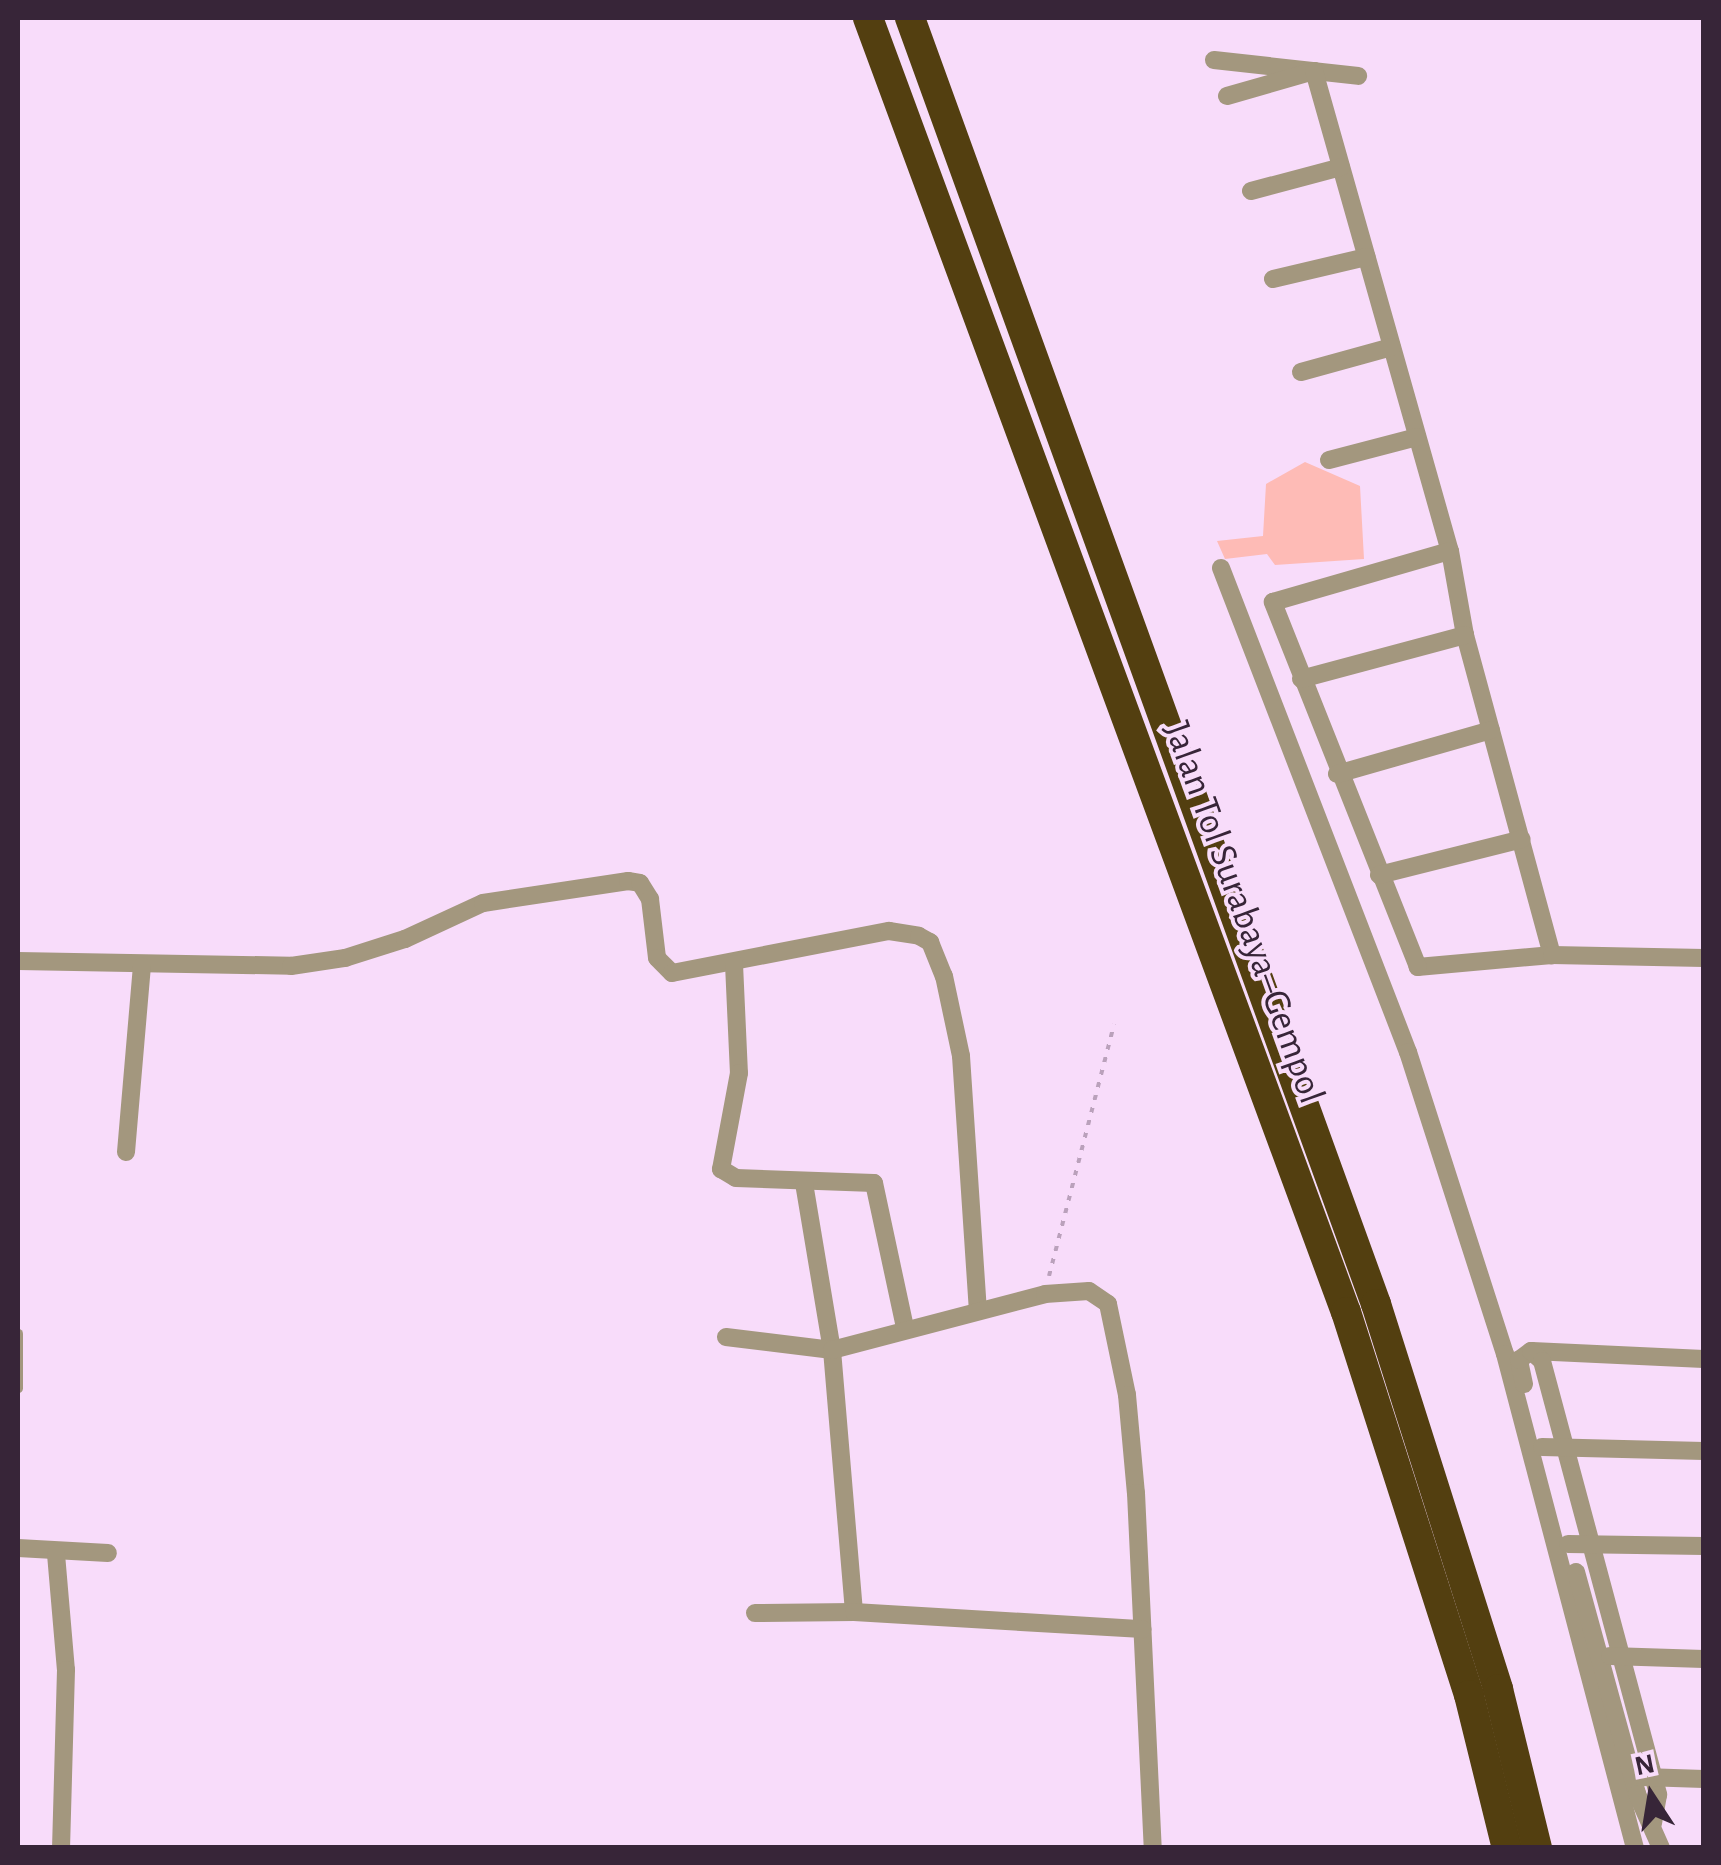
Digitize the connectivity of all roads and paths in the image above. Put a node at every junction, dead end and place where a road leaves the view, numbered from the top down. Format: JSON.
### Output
{"nodes":[{"id":1,"x":868,"y":18,"type":"edge"},
{"id":2,"x":910,"y":18,"type":"edge"},
{"id":3,"x":1214,"y":60,"type":"dead end"},
{"id":4,"x":1314,"y":71,"type":"junction"},
{"id":5,"x":1358,"y":76,"type":"dead end"},
{"id":6,"x":1227,"y":96,"type":"dead end"},
{"id":7,"x":1341,"y":168,"type":"junction"},
{"id":8,"x":1250,"y":190,"type":"dead end"},
{"id":9,"x":1366,"y":257,"type":"junction"},
{"id":10,"x":1272,"y":279,"type":"dead end"},
{"id":11,"x":1392,"y":348,"type":"junction"},
{"id":12,"x":1301,"y":372,"type":"dead end"},
{"id":13,"x":1417,"y":437,"type":"junction"},
{"id":14,"x":1329,"y":460,"type":"dead end"},
{"id":15,"x":1450,"y":551,"type":"junction"},
{"id":16,"x":1220,"y":568,"type":"dead end"},
{"id":17,"x":1465,"y":635,"type":"junction"},
{"id":18,"x":1301,"y":679,"type":"junction"},
{"id":19,"x":1491,"y":730,"type":"junction"},
{"id":20,"x":1337,"y":774,"type":"junction"},
{"id":21,"x":1522,"y":839,"type":"junction"},
{"id":22,"x":1379,"y":875,"type":"junction"},
{"id":23,"x":1552,"y":955,"type":"junction"},
{"id":24,"x":1704,"y":958,"type":"edge"},
{"id":25,"x":18,"y":961,"type":"edge"},
{"id":26,"x":734,"y":964,"type":"junction"},
{"id":27,"x":142,"y":967,"type":"junction"},
{"id":28,"x":1114,"y":1024,"type":"dead end"},
{"id":29,"x":126,"y":1152,"type":"dead end"},
{"id":30,"x":804,"y":1184,"type":"junction"},
{"id":31,"x":1045,"y":1294,"type":"junction"},
{"id":32,"x":978,"y":1308,"type":"junction"},
{"id":33,"x":905,"y":1326,"type":"junction"},
{"id":34,"x":18,"y":1334,"type":"edge"},
{"id":35,"x":726,"y":1337,"type":"dead end"},
{"id":36,"x":832,"y":1350,"type":"junction"},
{"id":37,"x":1531,"y":1351,"type":"junction"},
{"id":38,"x":1704,"y":1359,"type":"edge"},
{"id":39,"x":18,"y":1388,"type":"edge"},
{"id":40,"x":1542,"y":1447,"type":"junction"},
{"id":41,"x":1565,"y":1447,"type":"junction"},
{"id":42,"x":1704,"y":1451,"type":"edge"},
{"id":43,"x":1591,"y":1543,"type":"junction"},
{"id":44,"x":1568,"y":1544,"type":"junction"},
{"id":45,"x":1704,"y":1546,"type":"edge"},
{"id":46,"x":18,"y":1548,"type":"edge"},
{"id":47,"x":108,"y":1553,"type":"dead end"},
{"id":48,"x":56,"y":1554,"type":"junction"},
{"id":49,"x":854,"y":1612,"type":"junction"},
{"id":50,"x":755,"y":1614,"type":"dead end"},
{"id":51,"x":1143,"y":1628,"type":"junction"},
{"id":52,"x":1621,"y":1656,"type":"junction"},
{"id":53,"x":1599,"y":1657,"type":"junction"},
{"id":54,"x":1704,"y":1658,"type":"edge"},
{"id":55,"x":1632,"y":1777,"type":"junction"},
{"id":56,"x":1653,"y":1778,"type":"junction"},
{"id":57,"x":1704,"y":1780,"type":"edge"},
{"id":58,"x":1653,"y":1824,"type":"junction"},
{"id":59,"x":61,"y":1848,"type":"edge"},
{"id":60,"x":1153,"y":1848,"type":"edge"},
{"id":61,"x":1507,"y":1848,"type":"edge"},
{"id":62,"x":1536,"y":1848,"type":"edge"},
{"id":63,"x":1635,"y":1848,"type":"edge"},
{"id":64,"x":1660,"y":1848,"type":"edge"}],
"edges":[{"from":1,"to":61,"type":"highway","name":"Jalan Tol Surabaya–Gempol"},
{"from":2,"to":62,"type":"highway","name":"Jalan Tol Surabaya–Gempol"},
{"from":3,"to":4,"type":"street"},
{"from":4,"to":5,"type":"street"},
{"from":4,"to":6,"type":"street"},
{"from":4,"to":7,"type":"street"},
{"from":7,"to":8,"type":"street"},
{"from":7,"to":9,"type":"street"},
{"from":9,"to":10,"type":"street"},
{"from":9,"to":11,"type":"street"},
{"from":11,"to":12,"type":"street"},
{"from":11,"to":13,"type":"street"},
{"from":13,"to":14,"type":"street"},
{"from":13,"to":15,"type":"street"},
{"from":15,"to":17,"type":"street"},
{"from":15,"to":18,"type":"street"},
{"from":16,"to":63,"type":"street"},
{"from":17,"to":18,"type":"street"},
{"from":17,"to":19,"type":"street"},
{"from":18,"to":20,"type":"street"},
{"from":19,"to":20,"type":"street"},
{"from":19,"to":21,"type":"street"},
{"from":20,"to":22,"type":"street"},
{"from":21,"to":22,"type":"street"},
{"from":21,"to":23,"type":"street"},
{"from":22,"to":23,"type":"street"},
{"from":23,"to":24,"type":"street"},
{"from":25,"to":27,"type":"street"},
{"from":26,"to":27,"type":"street"},
{"from":26,"to":30,"type":"street"},
{"from":26,"to":32,"type":"street"},
{"from":27,"to":29,"type":"street"},
{"from":28,"to":31,"type":"path"},
{"from":30,"to":33,"type":"street"},
{"from":30,"to":36,"type":"street"},
{"from":31,"to":32,"type":"street"},
{"from":31,"to":51,"type":"street"},
{"from":32,"to":33,"type":"street"},
{"from":33,"to":36,"type":"street"},
{"from":34,"to":39,"type":"lane"},
{"from":35,"to":36,"type":"street"},
{"from":36,"to":49,"type":"street"},
{"from":37,"to":38,"type":"street"},
{"from":37,"to":40,"type":"street"},
{"from":37,"to":41,"type":"street"},
{"from":40,"to":41,"type":"street"},
{"from":40,"to":44,"type":"street"},
{"from":41,"to":42,"type":"street"},
{"from":41,"to":43,"type":"street"},
{"from":43,"to":44,"type":"street"},
{"from":43,"to":45,"type":"street"},
{"from":43,"to":52,"type":"street"},
{"from":44,"to":53,"type":"street"},
{"from":46,"to":48,"type":"street"},
{"from":47,"to":48,"type":"street"},
{"from":48,"to":59,"type":"street"},
{"from":49,"to":50,"type":"street"},
{"from":49,"to":51,"type":"street"},
{"from":51,"to":60,"type":"street"},
{"from":52,"to":53,"type":"street"},
{"from":52,"to":54,"type":"street"},
{"from":52,"to":56,"type":"street"},
{"from":53,"to":55,"type":"street"},
{"from":55,"to":56,"type":"street"},
{"from":55,"to":58,"type":"street"},
{"from":56,"to":57,"type":"street"},
{"from":56,"to":58,"type":"street"},
{"from":58,"to":64,"type":"street"}]}
